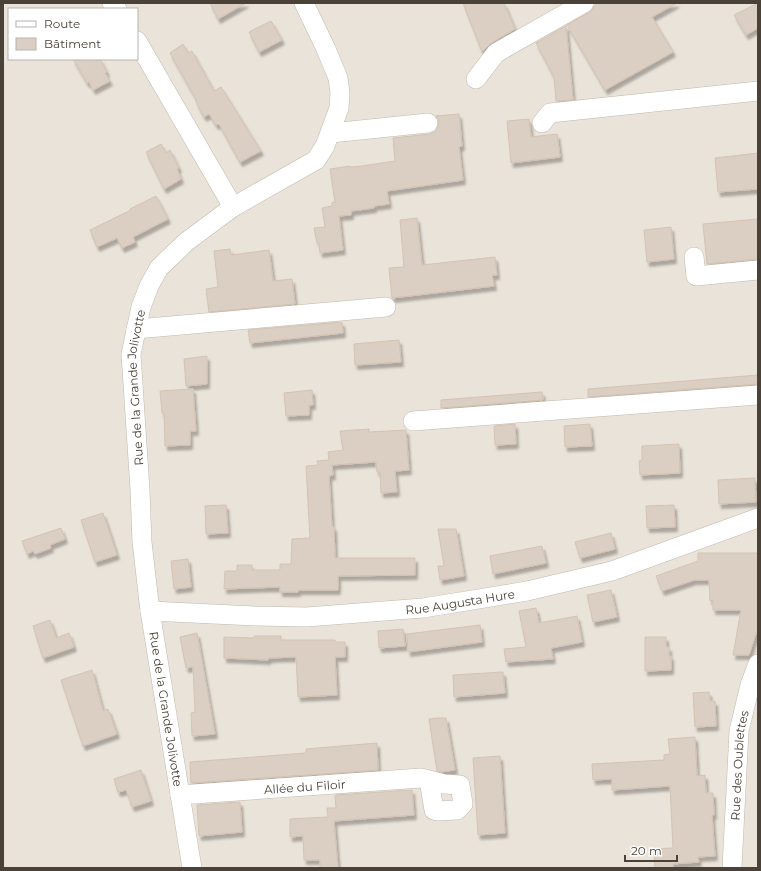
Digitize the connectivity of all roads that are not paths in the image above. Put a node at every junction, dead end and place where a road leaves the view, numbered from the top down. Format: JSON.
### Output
{"nodes":[{"id":1,"x":304,"y":3,"type":"edge"},
{"id":2,"x":584,"y":3,"type":"edge"},
{"id":3,"x":138,"y":43,"type":"edge"},
{"id":4,"x":476,"y":79,"type":"dead end"},
{"id":5,"x":758,"y":91,"type":"edge"},
{"id":6,"x":428,"y":123,"type":"dead end"},
{"id":7,"x":542,"y":124,"type":"dead end"},
{"id":8,"x":331,"y":133,"type":"junction"},
{"id":9,"x":233,"y":207,"type":"junction"},
{"id":10,"x":694,"y":257,"type":"dead end"},
{"id":11,"x":758,"y":270,"type":"edge"},
{"id":12,"x":386,"y":307,"type":"dead end"},
{"id":13,"x":136,"y":329,"type":"junction"},
{"id":14,"x":758,"y":395,"type":"edge"},
{"id":15,"x":413,"y":421,"type":"dead end"},
{"id":16,"x":758,"y":518,"type":"edge"},
{"id":17,"x":150,"y":611,"type":"junction"},
{"id":18,"x":758,"y":664,"type":"edge"},
{"id":19,"x":754,"y":686,"type":"edge"},
{"id":20,"x":429,"y":780,"type":"dead end"},
{"id":21,"x":180,"y":795,"type":"junction"},
{"id":22,"x":192,"y":868,"type":"edge"},
{"id":23,"x":732,"y":868,"type":"edge"}],
"edges":[{"from":1,"to":8,"type":"street","name":"Rue de la Grande Jolivotte"},
{"from":2,"to":4,"type":"street"},
{"from":3,"to":9,"type":"street"},
{"from":5,"to":7,"type":"street"},
{"from":6,"to":8,"type":"street"},
{"from":8,"to":9,"type":"street","name":"Rue de la Grande Jolivotte"},
{"from":9,"to":13,"type":"street","name":"Rue de la Grande Jolivotte"},
{"from":10,"to":11,"type":"street"},
{"from":12,"to":13,"type":"street"},
{"from":13,"to":17,"type":"street","name":"Rue de la Grande Jolivotte"},
{"from":14,"to":15,"type":"street"},
{"from":16,"to":17,"type":"street","name":"Rue Augusta Hure"},
{"from":17,"to":21,"type":"street","name":"Rue de la Grande Jolivotte"},
{"from":18,"to":19,"type":"street","name":"Rue des Oublettes"},
{"from":19,"to":23,"type":"street","name":"Rue des Oublettes"},
{"from":20,"to":21,"type":"street","name":"Allée du Filoir"},
{"from":21,"to":22,"type":"street","name":"Rue de la Grande Jolivotte"}]}
